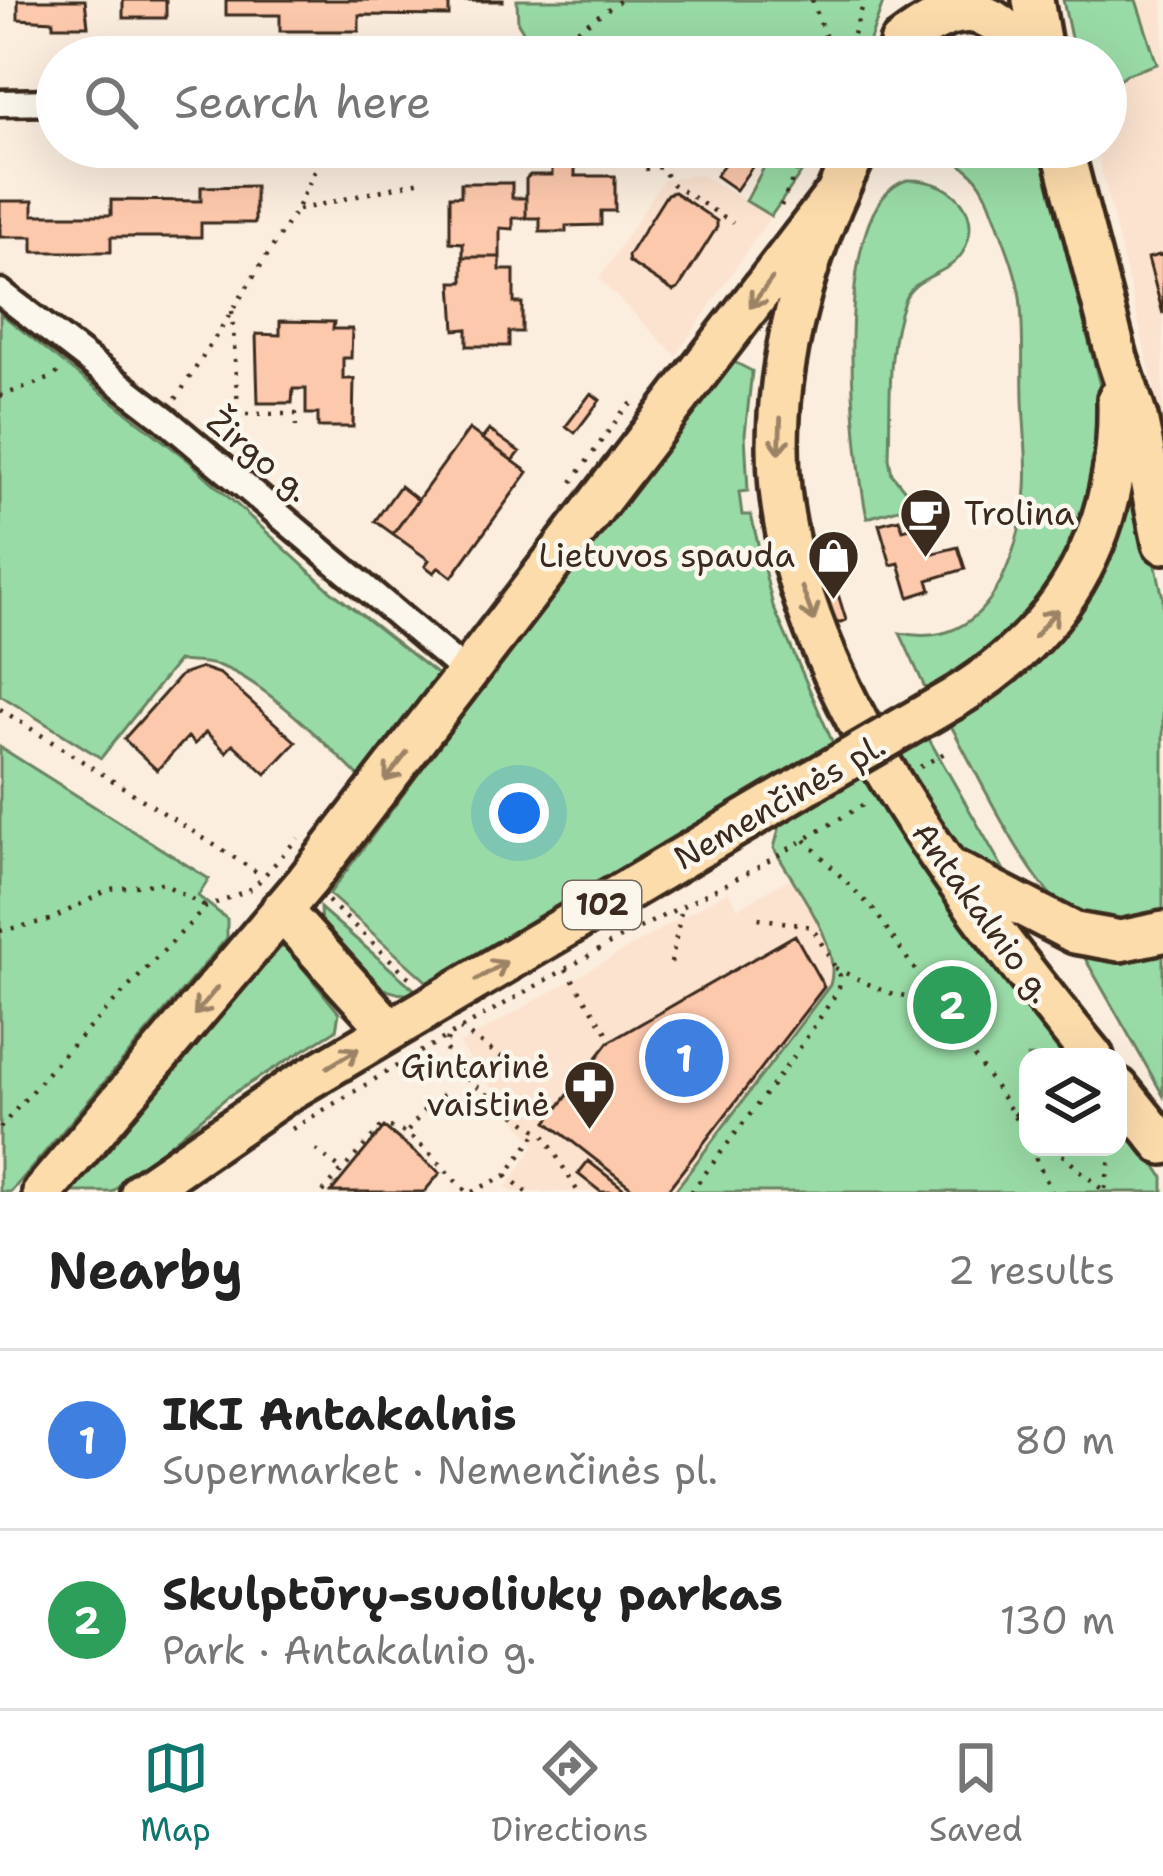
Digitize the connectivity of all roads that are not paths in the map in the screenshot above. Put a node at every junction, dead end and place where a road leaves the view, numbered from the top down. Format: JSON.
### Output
{"nodes":[{"id":1,"x":918,"y":0,"type":"edge"},
{"id":2,"x":1034,"y":0,"type":"edge"},
{"id":3,"x":904,"y":36,"type":"edge"},
{"id":4,"x":914,"y":36,"type":"edge"},
{"id":5,"x":1016,"y":36,"type":"edge"},
{"id":6,"x":1040,"y":36,"type":"edge"},
{"id":7,"x":0,"y":103,"type":"edge"},
{"id":8,"x":36,"y":103,"type":"edge"},
{"id":9,"x":849,"y":168,"type":"edge"},
{"id":10,"x":1067,"y":168,"type":"edge"},
{"id":11,"x":832,"y":200,"type":"junction"},
{"id":12,"x":0,"y":292,"type":"edge"},
{"id":13,"x":1117,"y":358,"type":"junction"},
{"id":14,"x":1162,"y":528,"type":"edge"},
{"id":15,"x":469,"y":675,"type":"junction"},
{"id":16,"x":946,"y":866,"type":"junction"},
{"id":17,"x":284,"y":889,"type":"junction"},
{"id":18,"x":1163,"y":932,"type":"edge"},
{"id":19,"x":390,"y":1030,"type":"junction"},
{"id":20,"x":1086,"y":1048,"type":"edge"},
{"id":21,"x":1127,"y":1099,"type":"edge"},
{"id":22,"x":1163,"y":1144,"type":"edge"},
{"id":23,"x":43,"y":1192,"type":"edge"},
{"id":24,"x":141,"y":1192,"type":"edge"}],
"edges":[{"from":1,"to":3,"type":"main road"},
{"from":2,"to":6,"type":"main road"},
{"from":4,"to":5,"type":"main road"},
{"from":7,"to":8,"type":"street"},
{"from":9,"to":11,"type":"main road","name":"Antakalnio g."},
{"from":10,"to":13,"type":"main road","number":"102"},
{"from":11,"to":15,"type":"main road","one_way":true},
{"from":11,"to":16,"type":"main road","name":"Antakalnio g.","one_way":true},
{"from":12,"to":15,"type":"street","name":"Žirgo g."},
{"from":13,"to":14,"type":"main road"},
{"from":19,"to":13,"type":"main road","name":"Nemenčinės pl.","number":"102","one_way":true,"bridge":true},
{"from":15,"to":17,"type":"main road","one_way":true},
{"from":16,"to":18,"type":"main road"},
{"from":16,"to":20,"type":"main road","name":"Antakalnio g."},
{"from":17,"to":19,"type":"main road"},
{"from":17,"to":23,"type":"main road","one_way":true},
{"from":24,"to":19,"type":"main road","name":"Nemenčinės pl.","number":"102","one_way":true},
{"from":21,"to":22,"type":"main road"}]}
